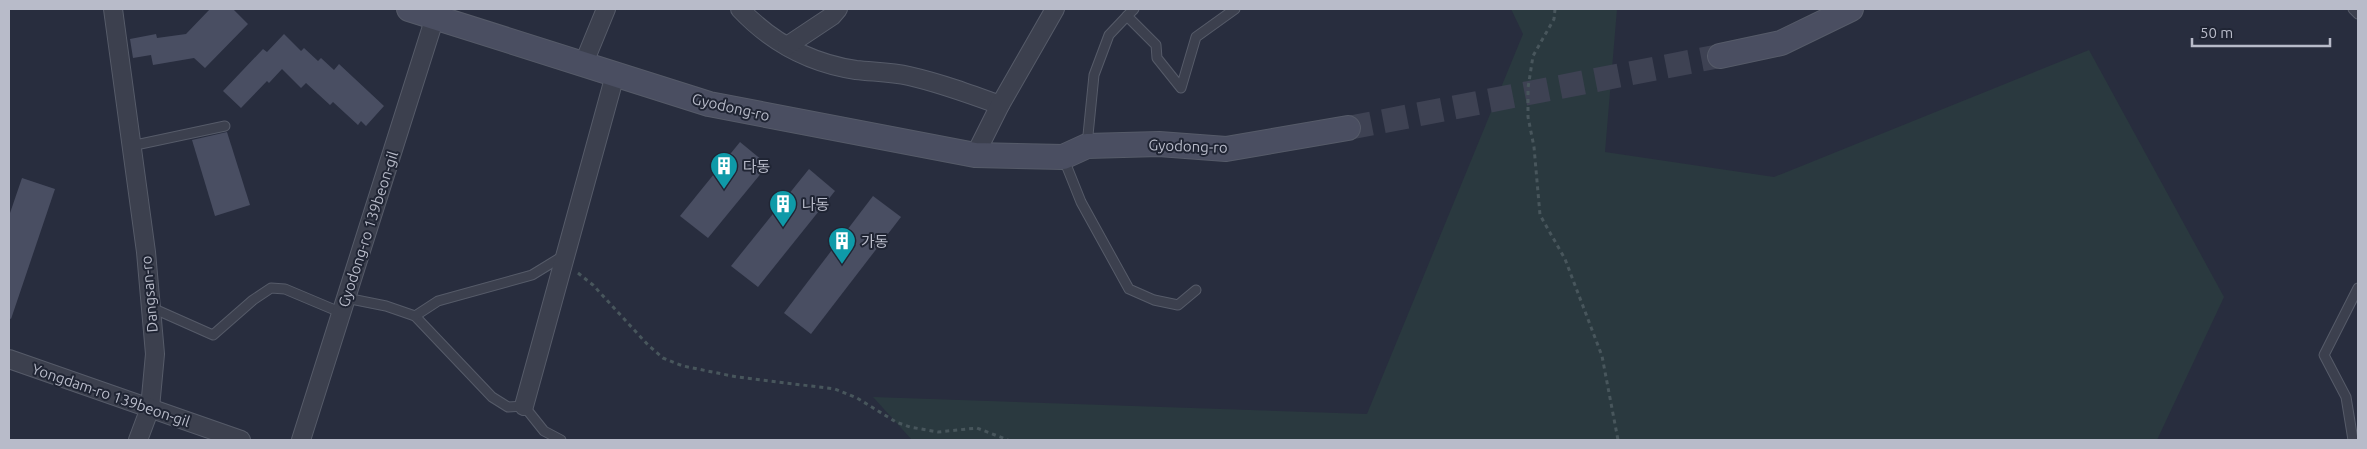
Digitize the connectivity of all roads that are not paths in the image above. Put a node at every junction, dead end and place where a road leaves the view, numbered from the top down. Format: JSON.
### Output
{"nodes":[{"id":1,"x":113,"y":9,"type":"edge"},
{"id":2,"x":409,"y":9,"type":"edge"},
{"id":3,"x":606,"y":9,"type":"edge"},
{"id":4,"x":740,"y":9,"type":"edge"},
{"id":5,"x":838,"y":9,"type":"edge"},
{"id":6,"x":1055,"y":9,"type":"edge"},
{"id":7,"x":1235,"y":9,"type":"edge"},
{"id":8,"x":1851,"y":9,"type":"edge"},
{"id":9,"x":2353,"y":9,"type":"edge"},
{"id":10,"x":1131,"y":12,"type":"edge"},
{"id":11,"x":2358,"y":14,"type":"edge"},
{"id":12,"x":435,"y":17,"type":"junction"},
{"id":13,"x":787,"y":46,"type":"junction"},
{"id":14,"x":1720,"y":56,"type":"tunnel mouth"},
{"id":15,"x":583,"y":65,"type":"junction"},
{"id":16,"x":615,"y":75,"type":"junction"},
{"id":17,"x":1000,"y":105,"type":"junction"},
{"id":18,"x":225,"y":126,"type":"dead end"},
{"id":19,"x":1348,"y":128,"type":"tunnel mouth"},
{"id":20,"x":131,"y":146,"type":"junction"},
{"id":21,"x":1087,"y":146,"type":"junction"},
{"id":22,"x":975,"y":155,"type":"junction"},
{"id":23,"x":1062,"y":157,"type":"junction"},
{"id":24,"x":570,"y":261,"type":"junction"},
{"id":25,"x":2358,"y":288,"type":"edge"},
{"id":26,"x":1196,"y":290,"type":"dead end"},
{"id":27,"x":344,"y":305,"type":"junction"},
{"id":28,"x":150,"y":307,"type":"junction"},
{"id":29,"x":415,"y":316,"type":"junction"},
{"id":30,"x":9,"y":359,"type":"edge"},
{"id":31,"x":524,"y":406,"type":"junction"},
{"id":32,"x":150,"y":408,"type":"junction"},
{"id":33,"x":138,"y":440,"type":"edge"},
{"id":34,"x":241,"y":440,"type":"edge"},
{"id":35,"x":301,"y":440,"type":"edge"},
{"id":36,"x":561,"y":440,"type":"edge"},
{"id":37,"x":2353,"y":440,"type":"edge"}],
"edges":[{"from":1,"to":20,"type":"street","name":"Dangsan-ro"},
{"from":2,"to":12,"type":"street","name":"Gyodong-ro"},
{"from":3,"to":15,"type":"street"},
{"from":4,"to":13,"type":"street"},
{"from":5,"to":13,"type":"street"},
{"from":6,"to":17,"type":"street"},
{"from":7,"to":10,"type":"lane"},
{"from":8,"to":14,"type":"street"},
{"from":9,"to":11,"type":"lane"},
{"from":10,"to":21,"type":"lane"},
{"from":12,"to":15,"type":"street","name":"Gyodong-ro"},
{"from":12,"to":27,"type":"street","name":"Gyodong-ro 139beon-gil"},
{"from":13,"to":17,"type":"street"},
{"from":15,"to":16,"type":"street","name":"Gyodong-ro"},
{"from":16,"to":22,"type":"street","name":"Gyodong-ro"},
{"from":16,"to":24,"type":"street"},
{"from":17,"to":22,"type":"street"},
{"from":18,"to":20,"type":"lane"},
{"from":19,"to":21,"type":"street","name":"Gyodong-ro"},
{"from":20,"to":28,"type":"street","name":"Dangsan-ro"},
{"from":21,"to":23,"type":"street","name":"Gyodong-ro"},
{"from":22,"to":23,"type":"street","name":"Gyodong-ro"},
{"from":23,"to":26,"type":"lane"},
{"from":24,"to":29,"type":"lane"},
{"from":24,"to":31,"type":"street"},
{"from":25,"to":37,"type":"lane"},
{"from":27,"to":28,"type":"lane"},
{"from":27,"to":29,"type":"lane"},
{"from":27,"to":35,"type":"street","name":"Gyodong-ro 139beon-gil"},
{"from":28,"to":32,"type":"street","name":"Dangsan-ro"},
{"from":29,"to":31,"type":"lane"},
{"from":30,"to":32,"type":"street","name":"Yongdam-ro 139beon-gil"},
{"from":31,"to":36,"type":"lane"},
{"from":32,"to":33,"type":"street","name":"Dangsan-ro"},
{"from":32,"to":34,"type":"street","name":"Yongdam-ro 139beon-gil"}]}
